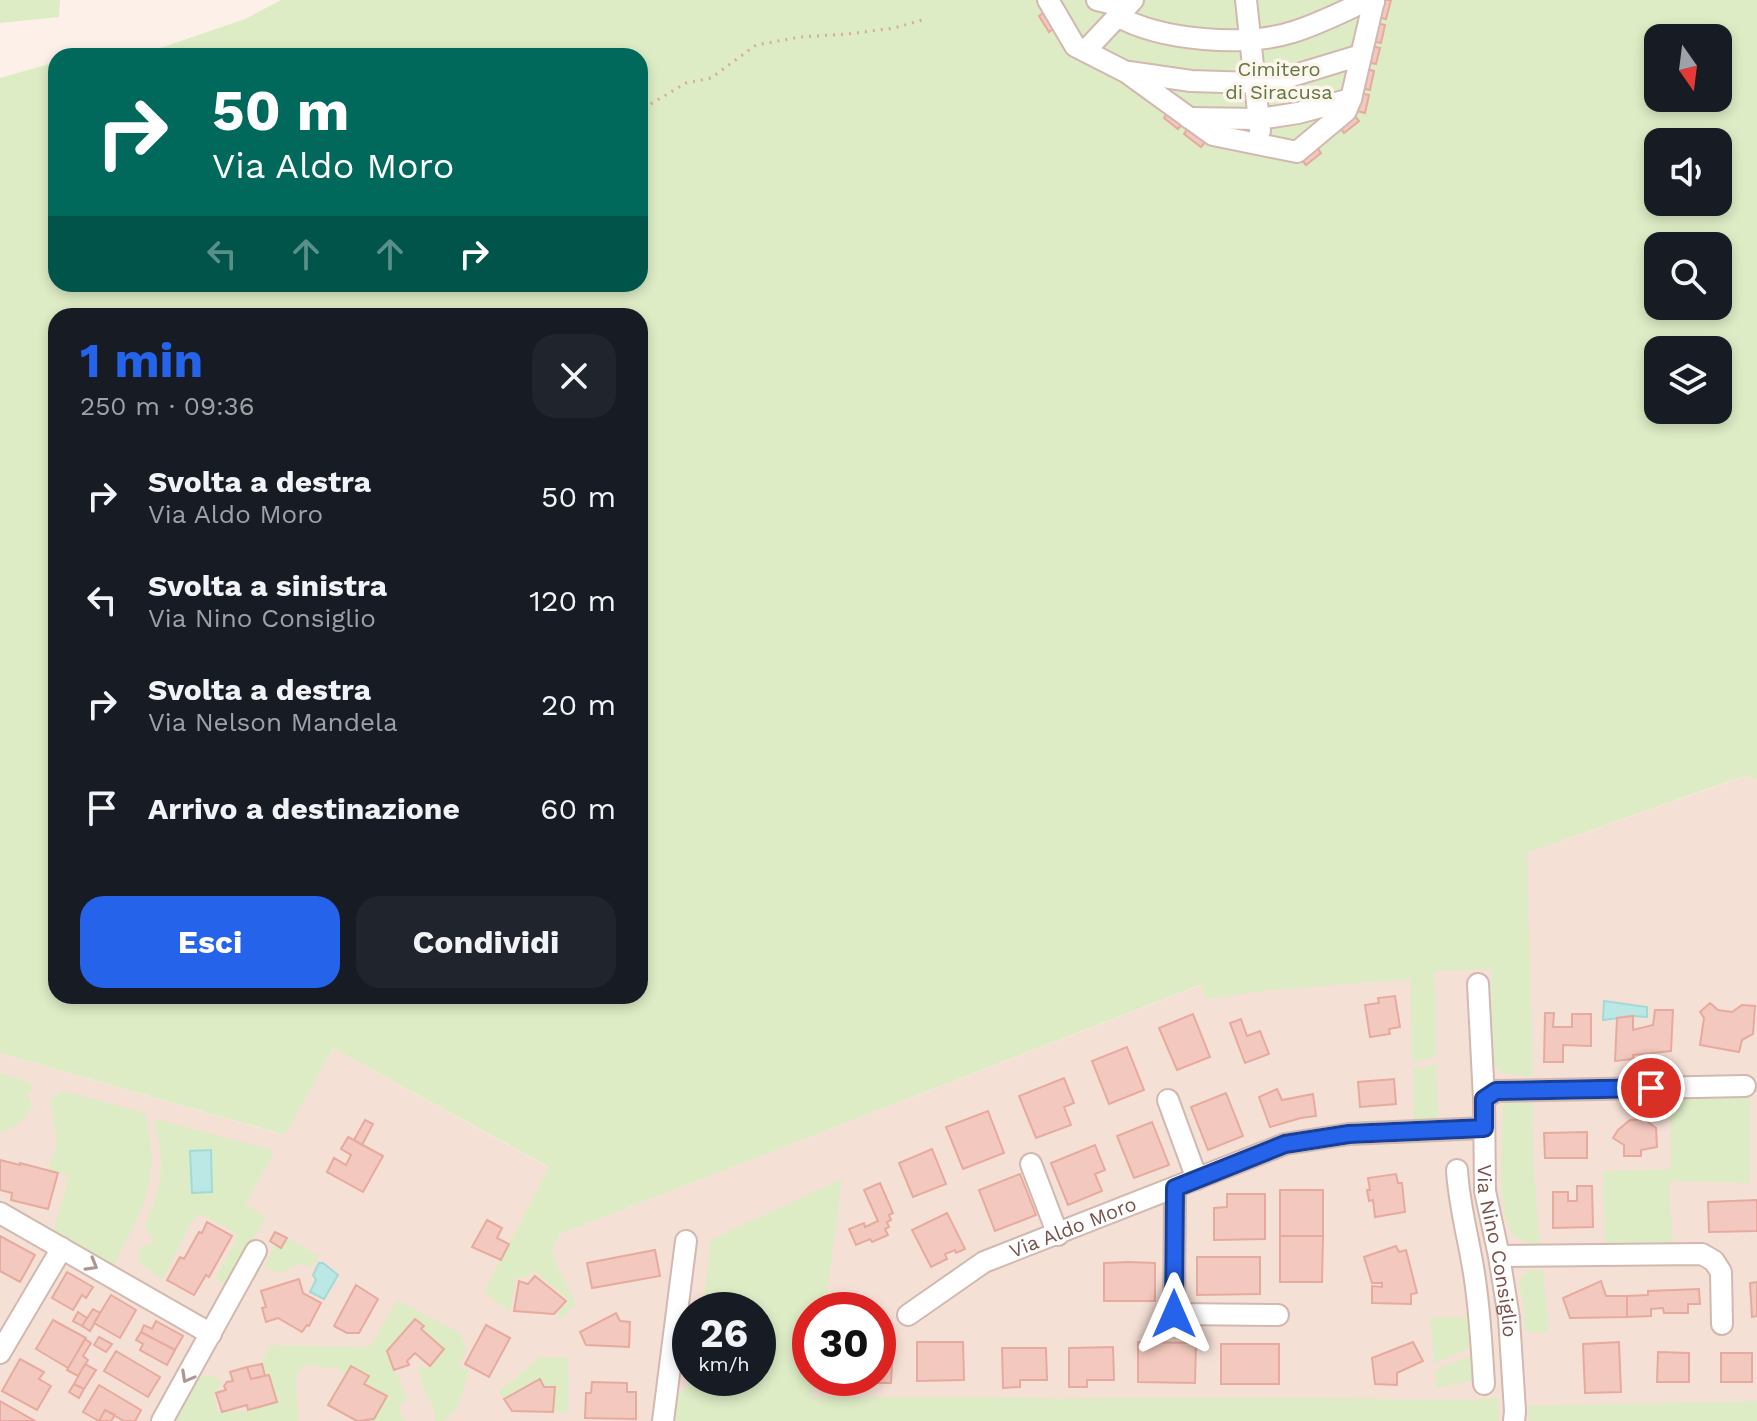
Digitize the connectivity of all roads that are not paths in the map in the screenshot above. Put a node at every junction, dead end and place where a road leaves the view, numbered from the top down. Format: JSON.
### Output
{"nodes":[{"id":1,"x":1048,"y":0,"type":"edge"},
{"id":2,"x":1097,"y":0,"type":"edge"},
{"id":3,"x":1246,"y":0,"type":"edge"},
{"id":4,"x":1371,"y":0,"type":"edge"},
{"id":5,"x":1125,"y":8,"type":"edge"},
{"id":6,"x":1250,"y":39,"type":"junction"},
{"id":7,"x":1086,"y":50,"type":"junction"},
{"id":8,"x":1361,"y":55,"type":"junction"},
{"id":9,"x":1126,"y":72,"type":"junction"},
{"id":10,"x":1255,"y":83,"type":"junction"},
{"id":11,"x":1351,"y":99,"type":"junction"},
{"id":12,"x":1189,"y":118,"type":"junction"},
{"id":13,"x":1259,"y":119,"type":"junction"},
{"id":14,"x":1262,"y":144,"type":"junction"},
{"id":15,"x":1478,"y":984,"type":"dead end"},
{"id":16,"x":1745,"y":1086,"type":"dead end"},
{"id":17,"x":1484,"y":1099,"type":"junction"},
{"id":18,"x":1168,"y":1100,"type":"dead end"},
{"id":19,"x":1484,"y":1128,"type":"junction"},
{"id":20,"x":1031,"y":1164,"type":"dead end"},
{"id":21,"x":1457,"y":1170,"type":"dead end"},
{"id":22,"x":1197,"y":1179,"type":"junction"},
{"id":23,"x":1175,"y":1188,"type":"junction"},
{"id":24,"x":0,"y":1213,"type":"edge"},
{"id":25,"x":1058,"y":1235,"type":"junction"},
{"id":26,"x":686,"y":1241,"type":"dead end"},
{"id":27,"x":62,"y":1248,"type":"junction"},
{"id":28,"x":256,"y":1251,"type":"dead end"},
{"id":29,"x":1501,"y":1264,"type":"junction"},
{"id":30,"x":1475,"y":1277,"type":"junction"},
{"id":31,"x":908,"y":1315,"type":"dead end"},
{"id":32,"x":1278,"y":1315,"type":"dead end"},
{"id":33,"x":1722,"y":1324,"type":"dead end"},
{"id":34,"x":211,"y":1334,"type":"junction"},
{"id":35,"x":0,"y":1353,"type":"edge"},
{"id":36,"x":1484,"y":1384,"type":"dead end"},
{"id":37,"x":162,"y":1421,"type":"edge"},
{"id":38,"x":663,"y":1421,"type":"edge"},
{"id":39,"x":1514,"y":1421,"type":"edge"}],
"edges":[{"from":1,"to":7,"type":"street"},
{"from":2,"to":5,"type":"street"},
{"from":3,"to":6,"type":"street"},
{"from":4,"to":6,"type":"street"},
{"from":4,"to":8,"type":"street"},
{"from":5,"to":6,"type":"street"},
{"from":5,"to":7,"type":"street"},
{"from":6,"to":10,"type":"street"},
{"from":7,"to":9,"type":"street"},
{"from":8,"to":10,"type":"street"},
{"from":8,"to":11,"type":"street"},
{"from":9,"to":10,"type":"street"},
{"from":9,"to":12,"type":"street"},
{"from":10,"to":13,"type":"street"},
{"from":11,"to":13,"type":"street"},
{"from":11,"to":14,"type":"street"},
{"from":12,"to":13,"type":"street"},
{"from":12,"to":14,"type":"street"},
{"from":13,"to":14,"type":"street"},
{"from":15,"to":17,"type":"street","name":"Via Nino Consiglio"},
{"from":16,"to":17,"type":"street"},
{"from":17,"to":19,"type":"street","name":"Via Nino Consiglio"},
{"from":18,"to":22,"type":"street"},
{"from":19,"to":22,"type":"street","name":"Via Aldo Moro"},
{"from":19,"to":29,"type":"street","name":"Via Nino Consiglio"},
{"from":20,"to":25,"type":"street"},
{"from":21,"to":30,"type":"street"},
{"from":22,"to":23,"type":"street","name":"Via Aldo Moro"},
{"from":23,"to":25,"type":"street","name":"Via Aldo Moro"},
{"from":23,"to":32,"type":"street"},
{"from":24,"to":27,"type":"street"},
{"from":25,"to":31,"type":"street","name":"Via Aldo Moro"},
{"from":26,"to":38,"type":"street"},
{"from":27,"to":34,"type":"street","one_way":true},
{"from":27,"to":35,"type":"street"},
{"from":28,"to":34,"type":"street"},
{"from":29,"to":30,"type":"street"},
{"from":29,"to":33,"type":"street"},
{"from":29,"to":39,"type":"street","name":"Via Nino Consiglio"},
{"from":30,"to":36,"type":"street"},
{"from":34,"to":37,"type":"street","one_way":true}]}
